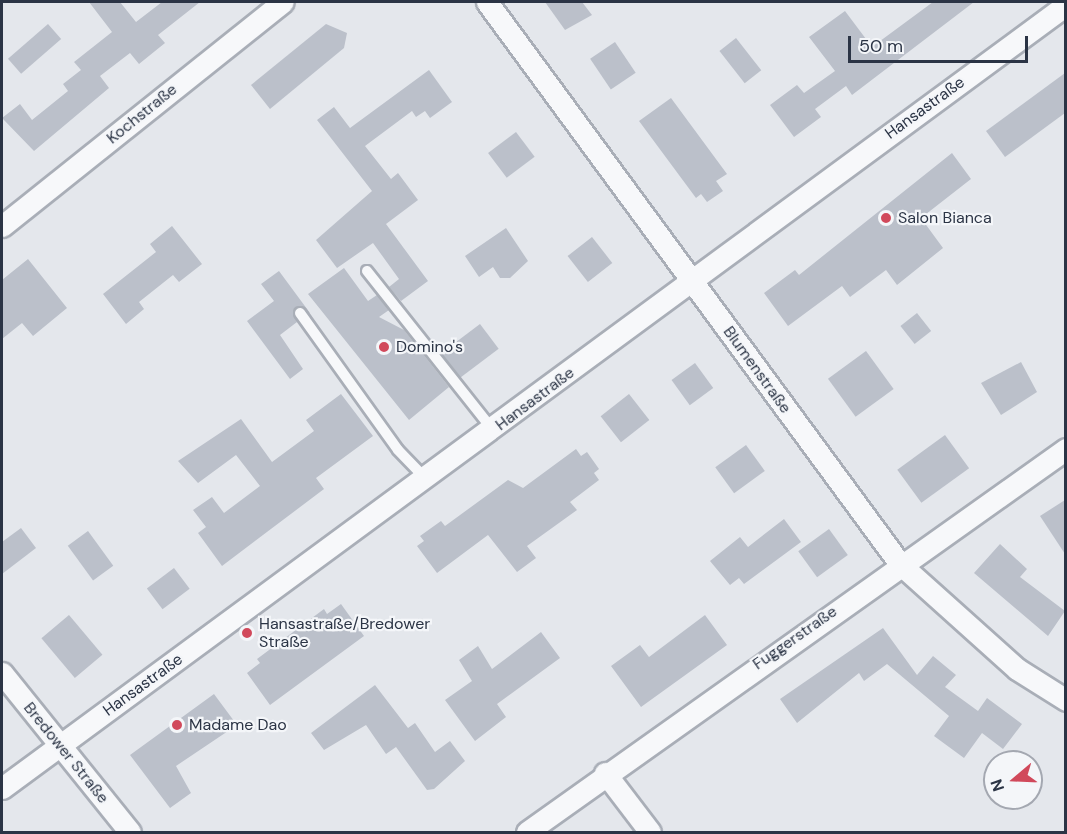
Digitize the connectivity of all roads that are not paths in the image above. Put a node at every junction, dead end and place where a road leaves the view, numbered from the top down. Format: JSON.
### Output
{"nodes":[{"id":1,"x":283,"y":2,"type":"edge"},
{"id":2,"x":487,"y":2,"type":"edge"},
{"id":3,"x":1065,"y":4,"type":"edge"},
{"id":4,"x":2,"y":226,"type":"edge"},
{"id":5,"x":367,"y":272,"type":"dead end"},
{"id":6,"x":692,"y":281,"type":"junction"},
{"id":7,"x":300,"y":313,"type":"dead end"},
{"id":8,"x":493,"y":430,"type":"junction"},
{"id":9,"x":1065,"y":449,"type":"edge"},
{"id":10,"x":426,"y":479,"type":"junction"},
{"id":11,"x":900,"y":564,"type":"junction"},
{"id":12,"x":2,"y":673,"type":"edge"},
{"id":13,"x":1065,"y":700,"type":"edge"},
{"id":14,"x":60,"y":745,"type":"junction"},
{"id":15,"x":605,"y":773,"type":"junction"},
{"id":16,"x":2,"y":788,"type":"edge"},
{"id":17,"x":130,"y":832,"type":"edge"},
{"id":18,"x":527,"y":832,"type":"edge"},
{"id":19,"x":650,"y":832,"type":"edge"}],
"edges":[{"from":1,"to":4,"type":"street","name":"Kochstraße"},
{"from":2,"to":6,"type":"street","name":"Blumenstraße"},
{"from":3,"to":6,"type":"street","name":"Hansastraße"},
{"from":5,"to":8,"type":"lane"},
{"from":6,"to":8,"type":"street","name":"Hansastraße"},
{"from":6,"to":11,"type":"street","name":"Blumenstraße"},
{"from":7,"to":10,"type":"lane"},
{"from":8,"to":10,"type":"street","name":"Hansastraße"},
{"from":9,"to":11,"type":"street","name":"Fuggerstraße"},
{"from":10,"to":14,"type":"street","name":"Hansastraße"},
{"from":11,"to":13,"type":"street","name":"Blumenstraße"},
{"from":11,"to":15,"type":"street","name":"Fuggerstraße"},
{"from":12,"to":14,"type":"street","name":"Bredower Straße"},
{"from":14,"to":16,"type":"street","name":"Hansastraße"},
{"from":14,"to":17,"type":"street","name":"Bredower Straße"},
{"from":15,"to":18,"type":"street","name":"Fuggerstraße"},
{"from":15,"to":19,"type":"street"}]}
